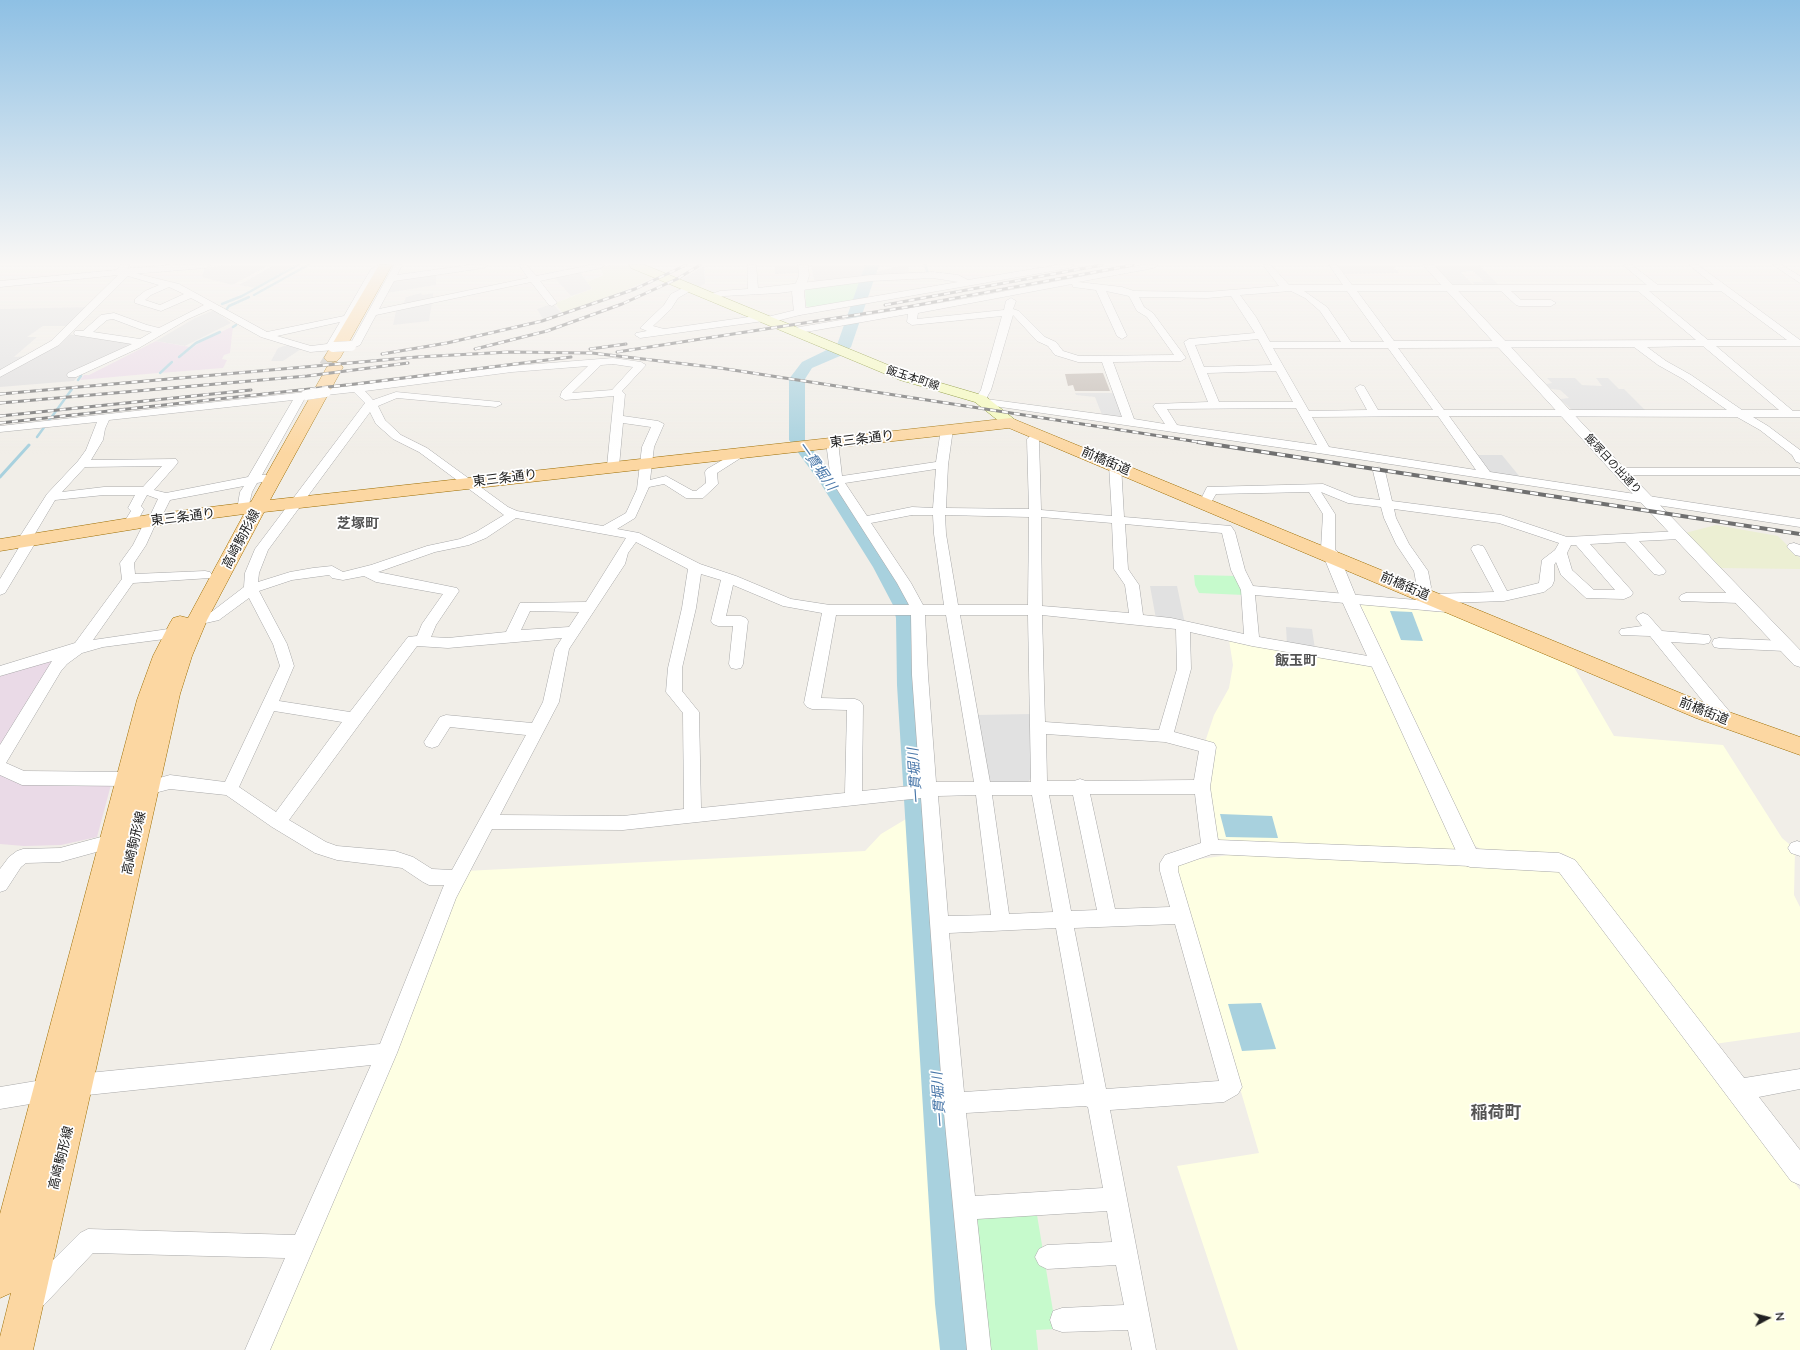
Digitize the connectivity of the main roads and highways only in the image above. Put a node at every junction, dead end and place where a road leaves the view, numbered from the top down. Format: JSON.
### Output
{"nodes":[{"id":1,"x":349,"y":328,"type":"edge"},
{"id":2,"x":352,"y":328,"type":"edge"},
{"id":3,"x":787,"y":328,"type":"edge"},
{"id":4,"x":333,"y":357,"type":"junction"},
{"id":5,"x":1011,"y":423,"type":"junction"},
{"id":6,"x":250,"y":509,"type":"junction"},
{"id":7,"x":0,"y":545,"type":"edge"},
{"id":8,"x":186,"y":626,"type":"junction"},
{"id":9,"x":1800,"y":746,"type":"edge"},
{"id":10,"x":138,"y":783,"type":"junction"},
{"id":11,"x":0,"y":1280,"type":"edge"},
{"id":12,"x":15,"y":1350,"type":"edge"}],
"edges":[{"from":1,"to":4,"type":"main road","name":"高崎駒形線"},
{"from":2,"to":4,"type":"main road","name":"高崎駒形線"},
{"from":3,"to":5,"type":"main road","name":"飯玉本町線"},
{"from":4,"to":6,"type":"main road","name":"高崎駒形線"},
{"from":5,"to":6,"type":"main road","name":"東三条通り"},
{"from":5,"to":9,"type":"main road","name":"前橋街道"},
{"from":6,"to":7,"type":"main road","name":"東三条通り"},
{"from":6,"to":8,"type":"main road","name":"高崎駒形線"},
{"from":6,"to":8,"type":"main road","name":"高崎駒形線"},
{"from":8,"to":10,"type":"main road","name":"高崎駒形線"},
{"from":10,"to":11,"type":"main road","name":"高崎駒形線"},
{"from":10,"to":12,"type":"main road","name":"高崎駒形線"}]}
